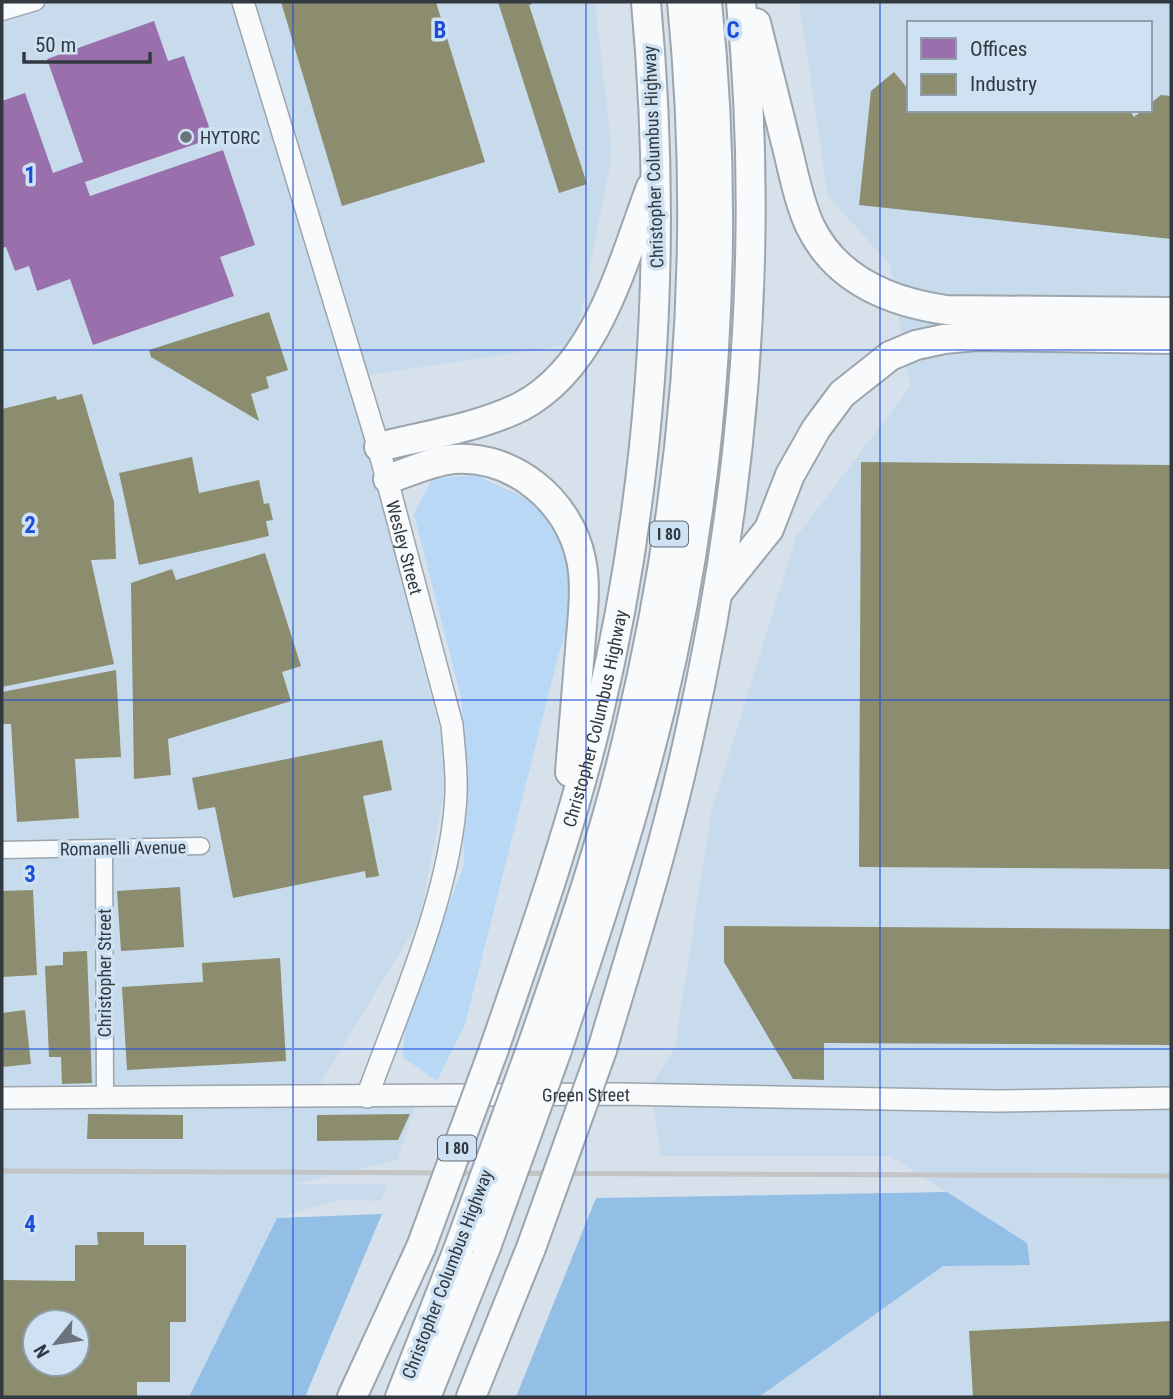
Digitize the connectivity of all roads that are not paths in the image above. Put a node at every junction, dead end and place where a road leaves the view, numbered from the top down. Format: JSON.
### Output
{"nodes":[{"id":1,"x":36,"y":2,"type":"edge"},
{"id":2,"x":243,"y":2,"type":"edge"},
{"id":3,"x":646,"y":2,"type":"edge"},
{"id":4,"x":682,"y":2,"type":"edge"},
{"id":5,"x":707,"y":2,"type":"edge"},
{"id":6,"x":741,"y":2,"type":"edge"},
{"id":7,"x":751,"y":2,"type":"edge"},
{"id":8,"x":2,"y":12,"type":"edge"},
{"id":9,"x":657,"y":170,"type":"junction"},
{"id":10,"x":1171,"y":312,"type":"edge"},
{"id":11,"x":1171,"y":339,"type":"edge"},
{"id":12,"x":379,"y":447,"type":"junction"},
{"id":13,"x":388,"y":479,"type":"junction"},
{"id":14,"x":719,"y":592,"type":"junction"},
{"id":15,"x":564,"y":838,"type":"junction"},
{"id":16,"x":201,"y":846,"type":"dead end"},
{"id":17,"x":104,"y":849,"type":"junction"},
{"id":18,"x":2,"y":850,"type":"edge"},
{"id":19,"x":544,"y":1050,"type":"junction"},
{"id":20,"x":367,"y":1097,"type":"junction"},
{"id":21,"x":2,"y":1098,"type":"edge"},
{"id":22,"x":105,"y":1098,"type":"junction"},
{"id":23,"x":1171,"y":1098,"type":"edge"},
{"id":24,"x":472,"y":1247,"type":"junction"},
{"id":25,"x":352,"y":1397,"type":"edge"},
{"id":26,"x":400,"y":1397,"type":"edge"},
{"id":27,"x":426,"y":1397,"type":"edge"},
{"id":28,"x":471,"y":1397,"type":"edge"}],
"edges":[{"from":1,"to":8,"type":"street"},
{"from":2,"to":12,"type":"street","name":"Wesley Street"},
{"from":3,"to":9,"type":"highway","name":"Christopher Columbus Highway","number":"I 80"},
{"from":4,"to":19,"type":"highway","name":"Christopher Columbus Highway","number":"I 80"},
{"from":5,"to":19,"type":"highway","name":"Christopher Columbus Highway","number":"I 80"},
{"from":6,"to":14,"type":"highway"},
{"from":7,"to":10,"type":"highway"},
{"from":9,"to":12,"type":"highway"},
{"from":9,"to":15,"type":"highway","name":"Christopher Columbus Highway","number":"I 80"},
{"from":11,"to":14,"type":"highway"},
{"from":12,"to":13,"type":"street","name":"Wesley Street"},
{"from":13,"to":15,"type":"highway"},
{"from":13,"to":20,"type":"street","name":"Wesley Street"},
{"from":14,"to":28,"type":"highway","bridge":true},
{"from":15,"to":25,"type":"highway","name":"Christopher Columbus Highway","number":"I 80","bridge":true},
{"from":16,"to":17,"type":"street","name":"Romanelli Avenue"},
{"from":17,"to":18,"type":"street","name":"Romanelli Avenue"},
{"from":17,"to":22,"type":"street","name":"Christopher Street"},
{"from":19,"to":24,"type":"highway","name":"Christopher Columbus Highway","number":"I 80","bridge":true},
{"from":20,"to":22,"type":"street","name":"Green Street"},
{"from":20,"to":23,"type":"street","name":"Green Street"},
{"from":21,"to":22,"type":"street","name":"Green Street"},
{"from":24,"to":26,"type":"highway","name":"Christopher Columbus Highway","number":"I 80"},
{"from":24,"to":27,"type":"highway","name":"Christopher Columbus Highway","number":"I 80"}]}
